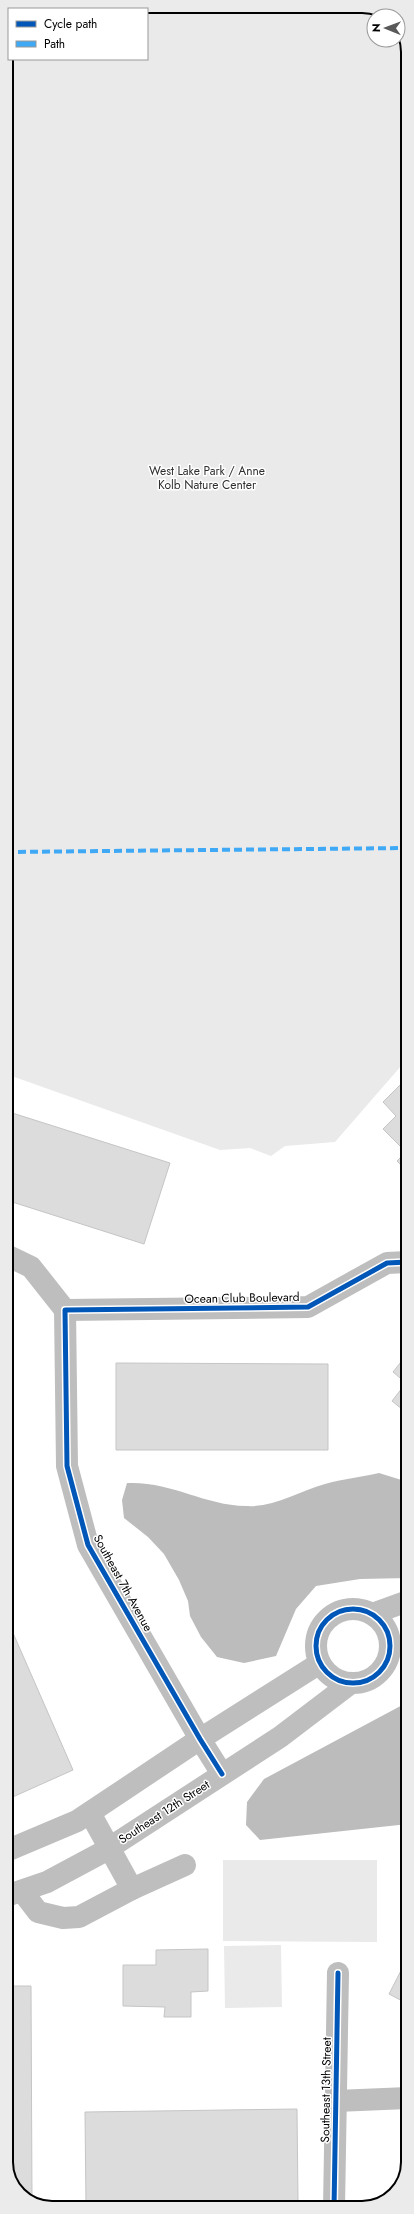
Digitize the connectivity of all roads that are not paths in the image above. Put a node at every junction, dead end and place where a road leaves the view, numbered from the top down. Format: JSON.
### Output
{"nodes":[{"id":1,"x":13,"y":1258,"type":"edge"},
{"id":2,"x":401,"y":1262,"type":"edge"},
{"id":3,"x":65,"y":1310,"type":"junction"},
{"id":4,"x":401,"y":1604,"type":"edge"},
{"id":5,"x":372,"y":1614,"type":"junction"},
{"id":6,"x":398,"y":1653,"type":"edge"},
{"id":7,"x":320,"y":1663,"type":"junction"},
{"id":8,"x":351,"y":1683,"type":"junction"},
{"id":9,"x":200,"y":1739,"type":"junction"},
{"id":10,"x":222,"y":1774,"type":"junction"},
{"id":11,"x":90,"y":1813,"type":"junction"},
{"id":12,"x":13,"y":1848,"type":"edge"},
{"id":13,"x":109,"y":1848,"type":"junction"},
{"id":14,"x":185,"y":1865,"type":"dead end"},
{"id":15,"x":132,"y":1889,"type":"junction"},
{"id":16,"x":14,"y":1893,"type":"edge"},
{"id":17,"x":338,"y":1973,"type":"dead end"},
{"id":18,"x":401,"y":2098,"type":"edge"},
{"id":19,"x":336,"y":2101,"type":"junction"},
{"id":20,"x":334,"y":2201,"type":"edge"}],
"edges":[{"from":1,"to":3,"type":"street"},
{"from":2,"to":3,"type":"street","name":"Ocean Club Boulevard"},
{"from":3,"to":9,"type":"street","name":"Southeast 7th Avenue"},
{"from":4,"to":5,"type":"street"},
{"from":5,"to":6,"type":"street"},
{"from":5,"to":7,"type":"street"},
{"from":6,"to":8,"type":"street"},
{"from":7,"to":8,"type":"street"},
{"from":7,"to":9,"type":"street"},
{"from":8,"to":10,"type":"street","name":"Southeast 12th Street"},
{"from":9,"to":10,"type":"street","name":"Southeast 7th Avenue"},
{"from":9,"to":11,"type":"street"},
{"from":10,"to":13,"type":"street","name":"Southeast 12th Street"},
{"from":11,"to":12,"type":"street"},
{"from":11,"to":13,"type":"street"},
{"from":13,"to":15,"type":"street"},
{"from":13,"to":16,"type":"street","name":"Southeast 12th Street"},
{"from":14,"to":15,"type":"street"},
{"from":15,"to":16,"type":"street"},
{"from":17,"to":19,"type":"street","name":"Southeast 13th Street"},
{"from":18,"to":19,"type":"street"},
{"from":19,"to":20,"type":"street","name":"Southeast 13th Street"}]}
